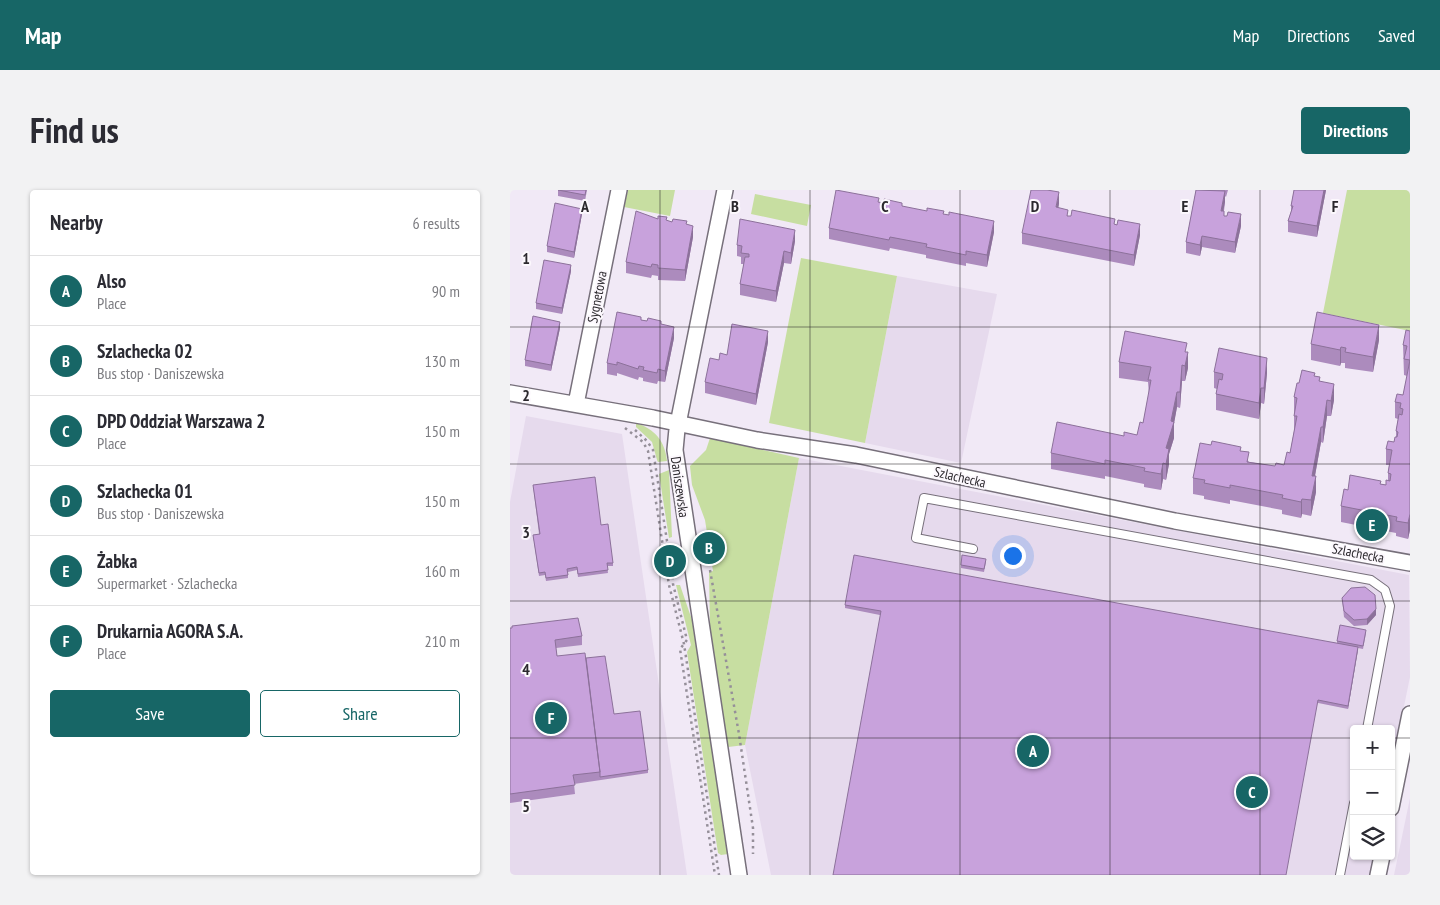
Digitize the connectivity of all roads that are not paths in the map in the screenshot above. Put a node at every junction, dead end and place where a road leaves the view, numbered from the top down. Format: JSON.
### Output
{"nodes":[{"id":1,"x":619,"y":190,"type":"edge"},
{"id":2,"x":725,"y":190,"type":"edge"},
{"id":3,"x":510,"y":393,"type":"edge"},
{"id":4,"x":576,"y":404,"type":"junction"},
{"id":5,"x":678,"y":424,"type":"junction"},
{"id":6,"x":973,"y":549,"type":"dead end"},
{"id":7,"x":1410,"y":563,"type":"edge"},
{"id":8,"x":1410,"y":714,"type":"edge"},
{"id":9,"x":1369,"y":725,"type":"edge"},
{"id":10,"x":1395,"y":788,"type":"edge"},
{"id":11,"x":1352,"y":815,"type":"edge"},
{"id":12,"x":1381,"y":860,"type":"edge"},
{"id":13,"x":739,"y":875,"type":"edge"},
{"id":14,"x":1340,"y":875,"type":"edge"},
{"id":15,"x":1378,"y":875,"type":"edge"}],
"edges":[{"from":1,"to":4,"type":"street","name":"Sygnetowa"},
{"from":2,"to":5,"type":"street","name":"Daniszewska"},
{"from":3,"to":4,"type":"street","name":"Szlachecka"},
{"from":4,"to":5,"type":"street","name":"Szlachecka"},
{"from":5,"to":7,"type":"street","name":"Szlachecka"},
{"from":5,"to":13,"type":"street","name":"Daniszewska"},
{"from":6,"to":9,"type":"lane"},
{"from":8,"to":10,"type":"street"},
{"from":11,"to":14,"type":"lane"},
{"from":12,"to":15,"type":"street"}]}
